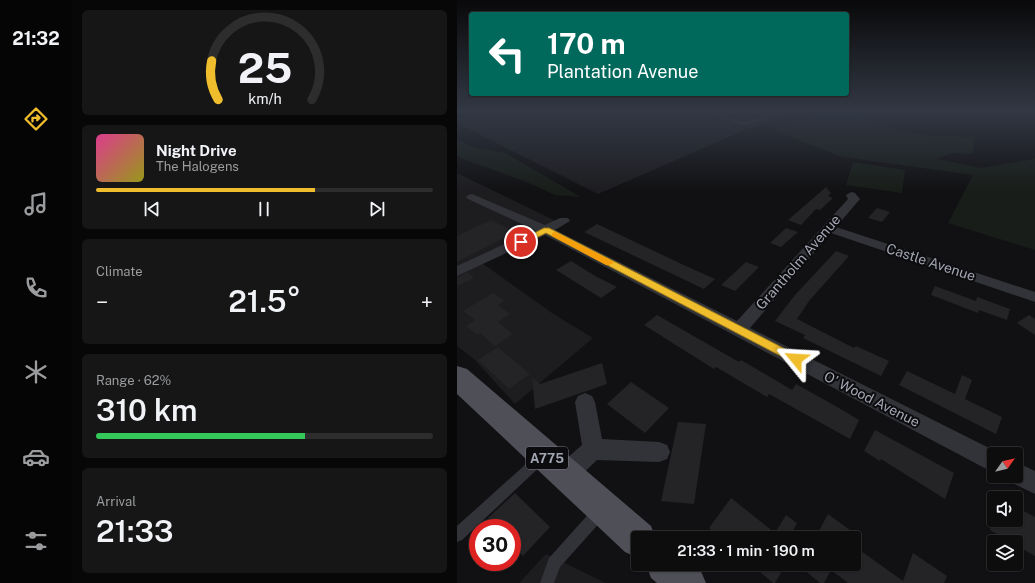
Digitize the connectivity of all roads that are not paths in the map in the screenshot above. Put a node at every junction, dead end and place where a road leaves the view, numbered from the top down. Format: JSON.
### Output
{"nodes":[{"id":1,"x":851,"y":195,"type":"dead end"},
{"id":2,"x":472,"y":197,"type":"dead end"},
{"id":3,"x":564,"y":221,"type":"dead end"},
{"id":4,"x":828,"y":228,"type":"junction"},
{"id":5,"x":546,"y":230,"type":"junction"},
{"id":6,"x":457,"y":272,"type":"edge"},
{"id":7,"x":1035,"y":297,"type":"edge"},
{"id":8,"x":739,"y":330,"type":"junction"},
{"id":9,"x":459,"y":383,"type":"edge"},
{"id":10,"x":585,"y":402,"type":"dead end"},
{"id":11,"x":593,"y":449,"type":"junction"},
{"id":12,"x":659,"y":452,"type":"dead end"},
{"id":13,"x":987,"y":458,"type":"edge"},
{"id":14,"x":555,"y":465,"type":"junction"},
{"id":15,"x":1023,"y":477,"type":"edge"},
{"id":16,"x":1035,"y":483,"type":"edge"},
{"id":17,"x":604,"y":507,"type":"junction"},
{"id":18,"x":631,"y":532,"type":"edge"},
{"id":19,"x":457,"y":535,"type":"edge"},
{"id":20,"x":673,"y":571,"type":"edge"},
{"id":21,"x":547,"y":583,"type":"edge"},
{"id":22,"x":686,"y":583,"type":"edge"}],
"edges":[{"from":1,"to":4,"type":"street","name":"Grantholm Avenue"},
{"from":2,"to":5,"type":"street","name":"O' Wood Avenue"},
{"from":3,"to":5,"type":"street"},
{"from":4,"to":7,"type":"street","name":"Castle Avenue"},
{"from":4,"to":8,"type":"street","name":"Grantholm Avenue"},
{"from":5,"to":6,"type":"street"},
{"from":5,"to":8,"type":"street","name":"O' Wood Avenue"},
{"from":8,"to":13,"type":"street","name":"O' Wood Avenue"},
{"from":9,"to":14,"type":"main road","number":"A775"},
{"from":10,"to":11,"type":"street"},
{"from":11,"to":12,"type":"street"},
{"from":11,"to":14,"type":"street"},
{"from":14,"to":17,"type":"main road","number":"A775"},
{"from":14,"to":19,"type":"lane"},
{"from":15,"to":16,"type":"street"},
{"from":17,"to":18,"type":"main road","number":"A775"},
{"from":17,"to":21,"type":"lane"},
{"from":20,"to":22,"type":"main road"}]}
